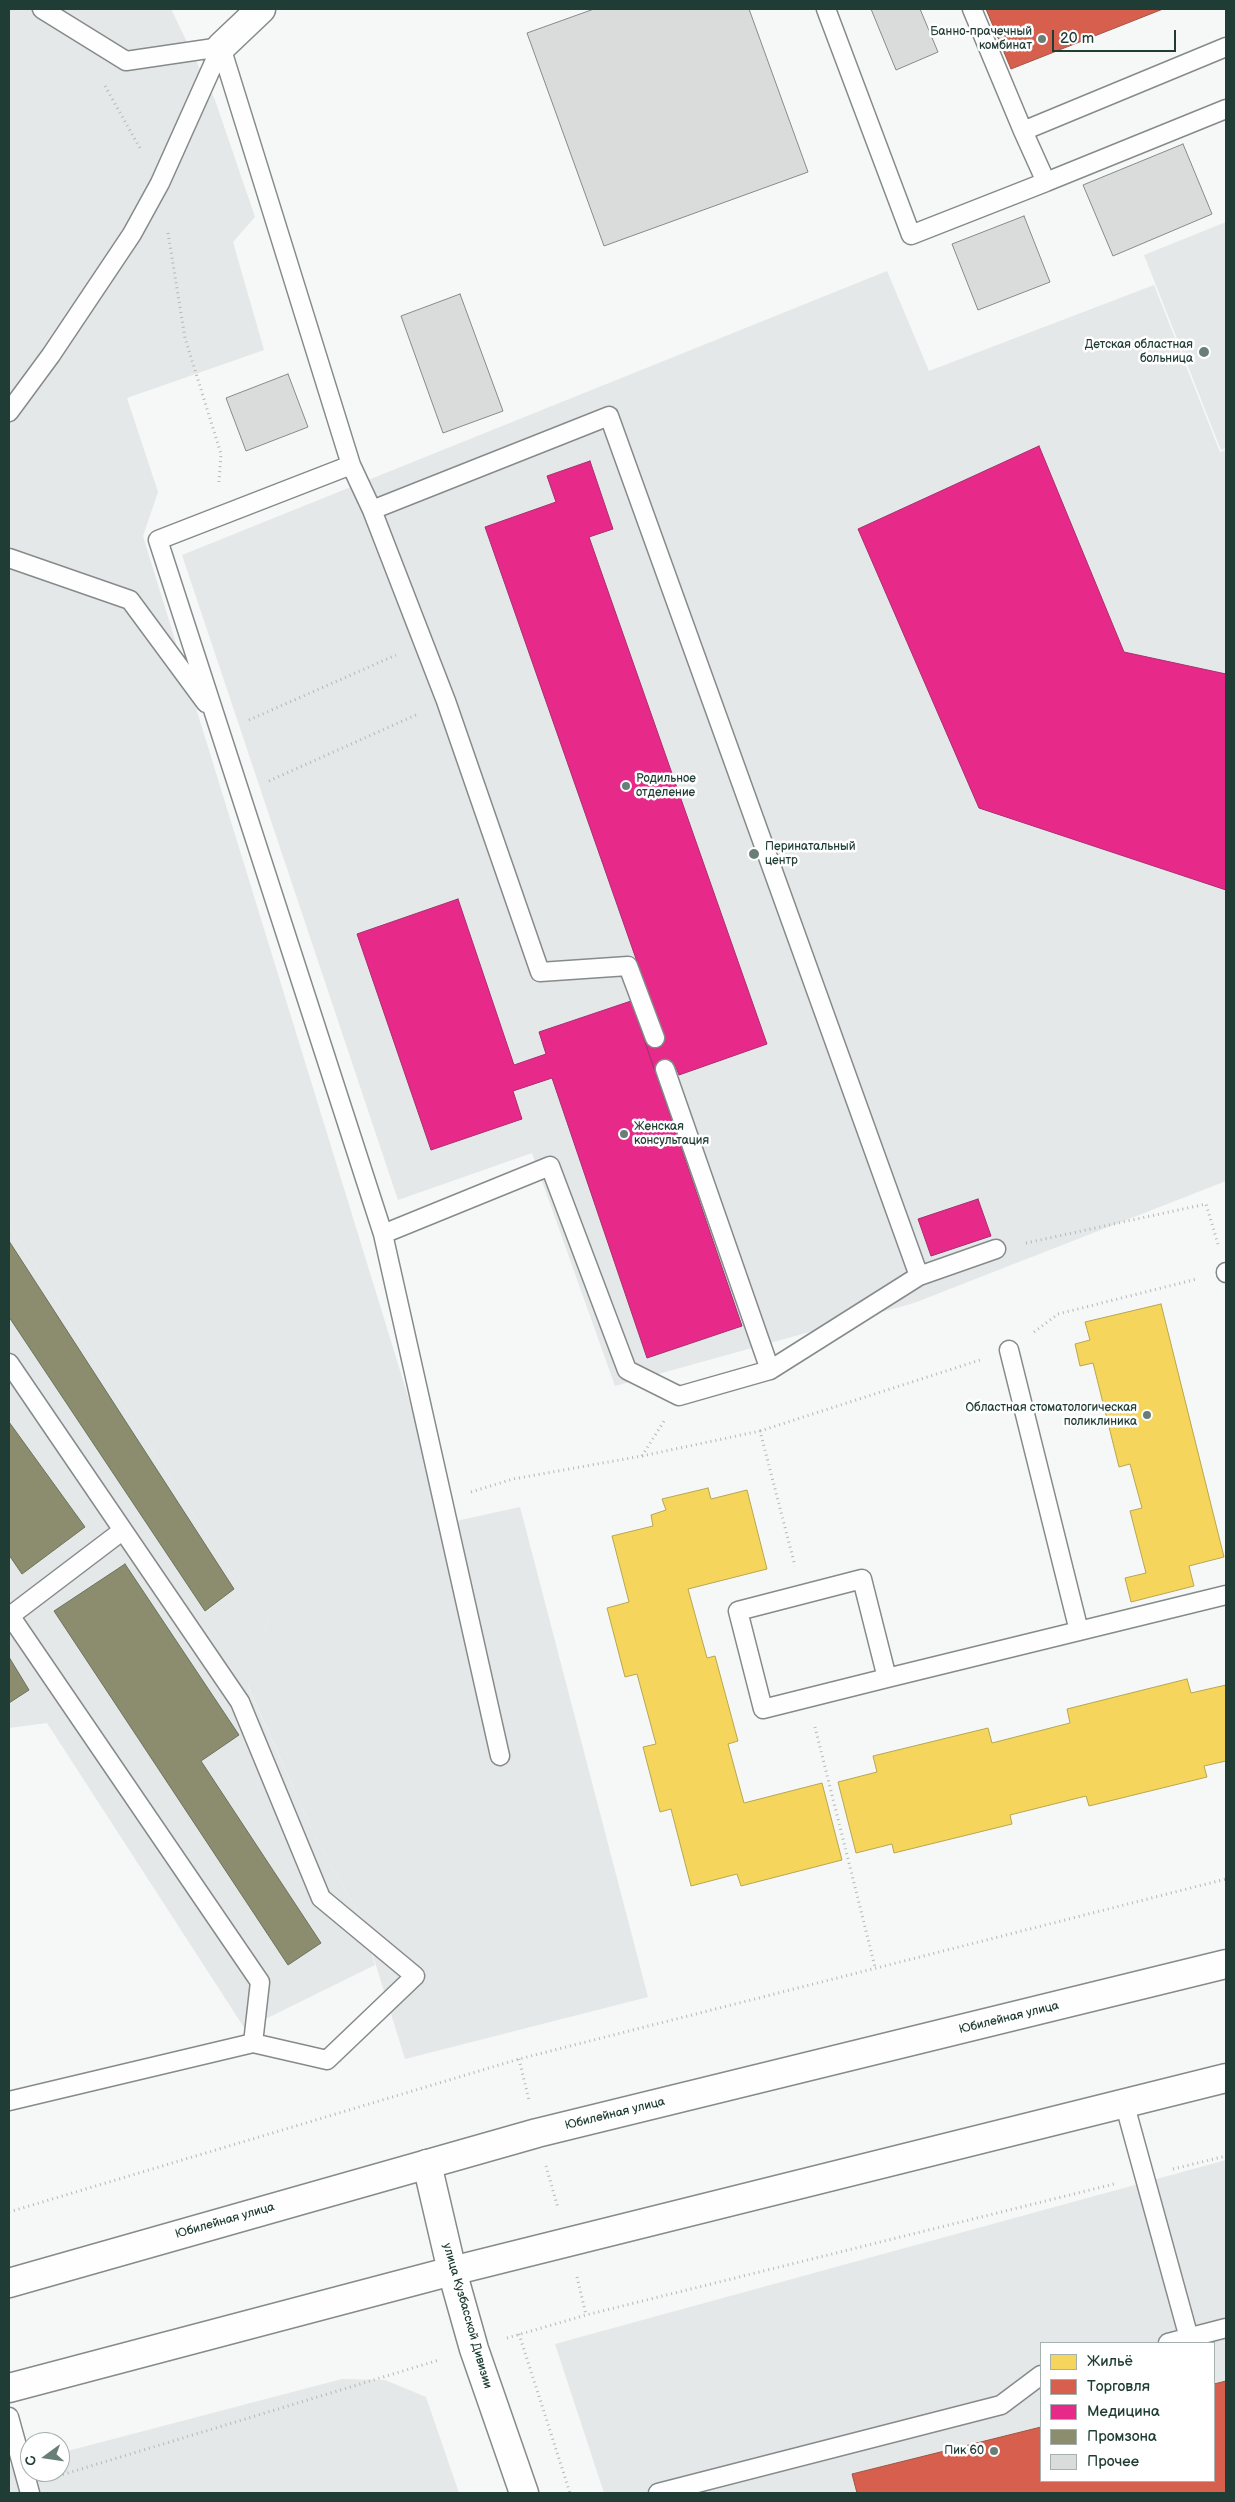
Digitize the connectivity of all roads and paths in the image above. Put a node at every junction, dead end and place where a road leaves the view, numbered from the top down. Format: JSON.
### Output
{"nodes":[{"id":1,"x":42,"y":9,"type":"edge"},
{"id":2,"x":261,"y":9,"type":"edge"},
{"id":3,"x":826,"y":9,"type":"edge"},
{"id":4,"x":972,"y":9,"type":"edge"},
{"id":5,"x":221,"y":47,"type":"junction"},
{"id":6,"x":1226,"y":47,"type":"edge"},
{"id":7,"x":100,"y":78,"type":"dead end"},
{"id":8,"x":1226,"y":109,"type":"edge"},
{"id":9,"x":1023,"y":131,"type":"junction"},
{"id":10,"x":160,"y":182,"type":"junction"},
{"id":11,"x":1046,"y":182,"type":"junction"},
{"id":12,"x":9,"y":412,"type":"edge"},
{"id":13,"x":350,"y":465,"type":"junction"},
{"id":14,"x":372,"y":510,"type":"junction"},
{"id":15,"x":216,"y":518,"type":"junction"},
{"id":16,"x":9,"y":558,"type":"edge"},
{"id":17,"x":424,"y":642,"type":"junction"},
{"id":18,"x":446,"y":701,"type":"junction"},
{"id":19,"x":216,"y":716,"type":"junction"},
{"id":20,"x":221,"y":733,"type":"junction"},
{"id":21,"x":241,"y":793,"type":"junction"},
{"id":22,"x":655,"y":1038,"type":"dead end"},
{"id":23,"x":665,"y":1069,"type":"dead end"},
{"id":24,"x":383,"y":1234,"type":"junction"},
{"id":25,"x":996,"y":1249,"type":"joint"},
{"id":26,"x":1226,"y":1272,"type":"edge"},
{"id":27,"x":919,"y":1276,"type":"junction"},
{"id":28,"x":1009,"y":1350,"type":"dead end"},
{"id":29,"x":9,"y":1363,"type":"edge"},
{"id":30,"x":770,"y":1370,"type":"junction"},
{"id":31,"x":678,"y":1396,"type":"junction"},
{"id":32,"x":642,"y":1456,"type":"junction"},
{"id":33,"x":446,"y":1512,"type":"junction"},
{"id":34,"x":122,"y":1531,"type":"junction"},
{"id":35,"x":802,"y":1594,"type":"junction"},
{"id":36,"x":1226,"y":1595,"type":"edge"},
{"id":37,"x":9,"y":1615,"type":"edge"},
{"id":38,"x":1079,"y":1631,"type":"junction"},
{"id":39,"x":887,"y":1678,"type":"junction"},
{"id":40,"x":808,"y":1698,"type":"junction"},
{"id":41,"x":500,"y":1756,"type":"dead end"},
{"id":42,"x":1226,"y":1879,"type":"edge"},
{"id":43,"x":1226,"y":1964,"type":"edge"},
{"id":44,"x":875,"y":1967,"type":"junction"},
{"id":45,"x":254,"y":2043,"type":"junction"},
{"id":46,"x":519,"y":2059,"type":"junction"},
{"id":47,"x":1226,"y":2078,"type":"edge"},
{"id":48,"x":9,"y":2100,"type":"edge"},
{"id":49,"x":1124,"y":2102,"type":"junction"},
{"id":50,"x":537,"y":2133,"type":"junction"},
{"id":51,"x":1226,"y":2156,"type":"edge"},
{"id":52,"x":427,"y":2164,"type":"junction"},
{"id":53,"x":1182,"y":2167,"type":"dead end"},
{"id":54,"x":1105,"y":2186,"type":"dead end"},
{"id":55,"x":9,"y":2212,"type":"edge"},
{"id":56,"x":568,"y":2243,"type":"junction"},
{"id":57,"x":452,"y":2271,"type":"junction"},
{"id":58,"x":9,"y":2283,"type":"edge"},
{"id":59,"x":586,"y":2315,"type":"junction"},
{"id":60,"x":1226,"y":2328,"type":"edge"},
{"id":61,"x":1189,"y":2338,"type":"junction"},
{"id":62,"x":1172,"y":2342,"type":"edge"},
{"id":63,"x":474,"y":2349,"type":"junction"},
{"id":64,"x":1040,"y":2376,"type":"edge"},
{"id":65,"x":9,"y":2388,"type":"edge"},
{"id":66,"x":9,"y":2417,"type":"edge"},
{"id":67,"x":28,"y":2489,"type":"edge"},
{"id":68,"x":524,"y":2493,"type":"edge"},
{"id":69,"x":570,"y":2493,"type":"edge"},
{"id":70,"x":658,"y":2493,"type":"edge"}],
"edges":[{"from":1,"to":5,"type":"lane"},
{"from":2,"to":5,"type":"main road"},
{"from":3,"to":11,"type":"lane"},
{"from":4,"to":9,"type":"lane"},
{"from":5,"to":10,"type":"lane"},
{"from":5,"to":13,"type":"lane"},
{"from":6,"to":9,"type":"lane"},
{"from":7,"to":10,"type":"path"},
{"from":8,"to":11,"type":"lane"},
{"from":9,"to":11,"type":"lane"},
{"from":10,"to":12,"type":"lane"},
{"from":10,"to":15,"type":"path"},
{"from":13,"to":14,"type":"lane"},
{"from":13,"to":15,"type":"lane"},
{"from":14,"to":17,"type":"lane"},
{"from":14,"to":27,"type":"lane"},
{"from":15,"to":19,"type":"lane"},
{"from":16,"to":19,"type":"lane"},
{"from":17,"to":18,"type":"lane"},
{"from":17,"to":20,"type":"path"},
{"from":18,"to":21,"type":"path"},
{"from":18,"to":22,"type":"lane"},
{"from":19,"to":20,"type":"lane"},
{"from":20,"to":21,"type":"lane"},
{"from":21,"to":24,"type":"lane"},
{"from":23,"to":30,"type":"lane"},
{"from":24,"to":31,"type":"lane"},
{"from":24,"to":33,"type":"lane"},
{"from":25,"to":26,"type":"path"},
{"from":25,"to":27,"type":"lane"},
{"from":27,"to":30,"type":"lane"},
{"from":28,"to":38,"type":"lane"},
{"from":29,"to":34,"type":"lane"},
{"from":30,"to":31,"type":"lane"},
{"from":31,"to":32,"type":"path"},
{"from":32,"to":33,"type":"path"},
{"from":32,"to":35,"type":"path"},
{"from":33,"to":41,"type":"lane"},
{"from":34,"to":37,"type":"lane"},
{"from":34,"to":45,"type":"lane"},
{"from":35,"to":39,"type":"lane"},
{"from":35,"to":40,"type":"lane"},
{"from":36,"to":38,"type":"lane"},
{"from":37,"to":45,"type":"lane"},
{"from":38,"to":39,"type":"lane"},
{"from":39,"to":40,"type":"lane"},
{"from":40,"to":44,"type":"path"},
{"from":42,"to":44,"type":"path"},
{"from":43,"to":50,"type":"main road","name":"Юбилейная улица"},
{"from":44,"to":46,"type":"path"},
{"from":45,"to":48,"type":"lane"},
{"from":46,"to":50,"type":"path"},
{"from":46,"to":55,"type":"path"},
{"from":47,"to":49,"type":"main road"},
{"from":49,"to":56,"type":"main road"},
{"from":49,"to":61,"type":"lane"},
{"from":50,"to":52,"type":"main road","name":"Юбилейная улица"},
{"from":50,"to":56,"type":"path"},
{"from":51,"to":53,"type":"path"},
{"from":52,"to":57,"type":"main road","name":"улица Кузбасской Дивизии"},
{"from":52,"to":58,"type":"main road","name":"Юбилейная улица"},
{"from":54,"to":59,"type":"path"},
{"from":56,"to":57,"type":"main road"},
{"from":56,"to":59,"type":"path"},
{"from":57,"to":63,"type":"main road","name":"улица Кузбасской Дивизии"},
{"from":57,"to":65,"type":"main road"},
{"from":59,"to":69,"type":"path"},
{"from":60,"to":61,"type":"lane"},
{"from":61,"to":62,"type":"lane"},
{"from":63,"to":67,"type":"path"},
{"from":63,"to":68,"type":"main road","name":"улица Кузбасской Дивизии"},
{"from":64,"to":70,"type":"lane"},
{"from":66,"to":67,"type":"lane"}]}
